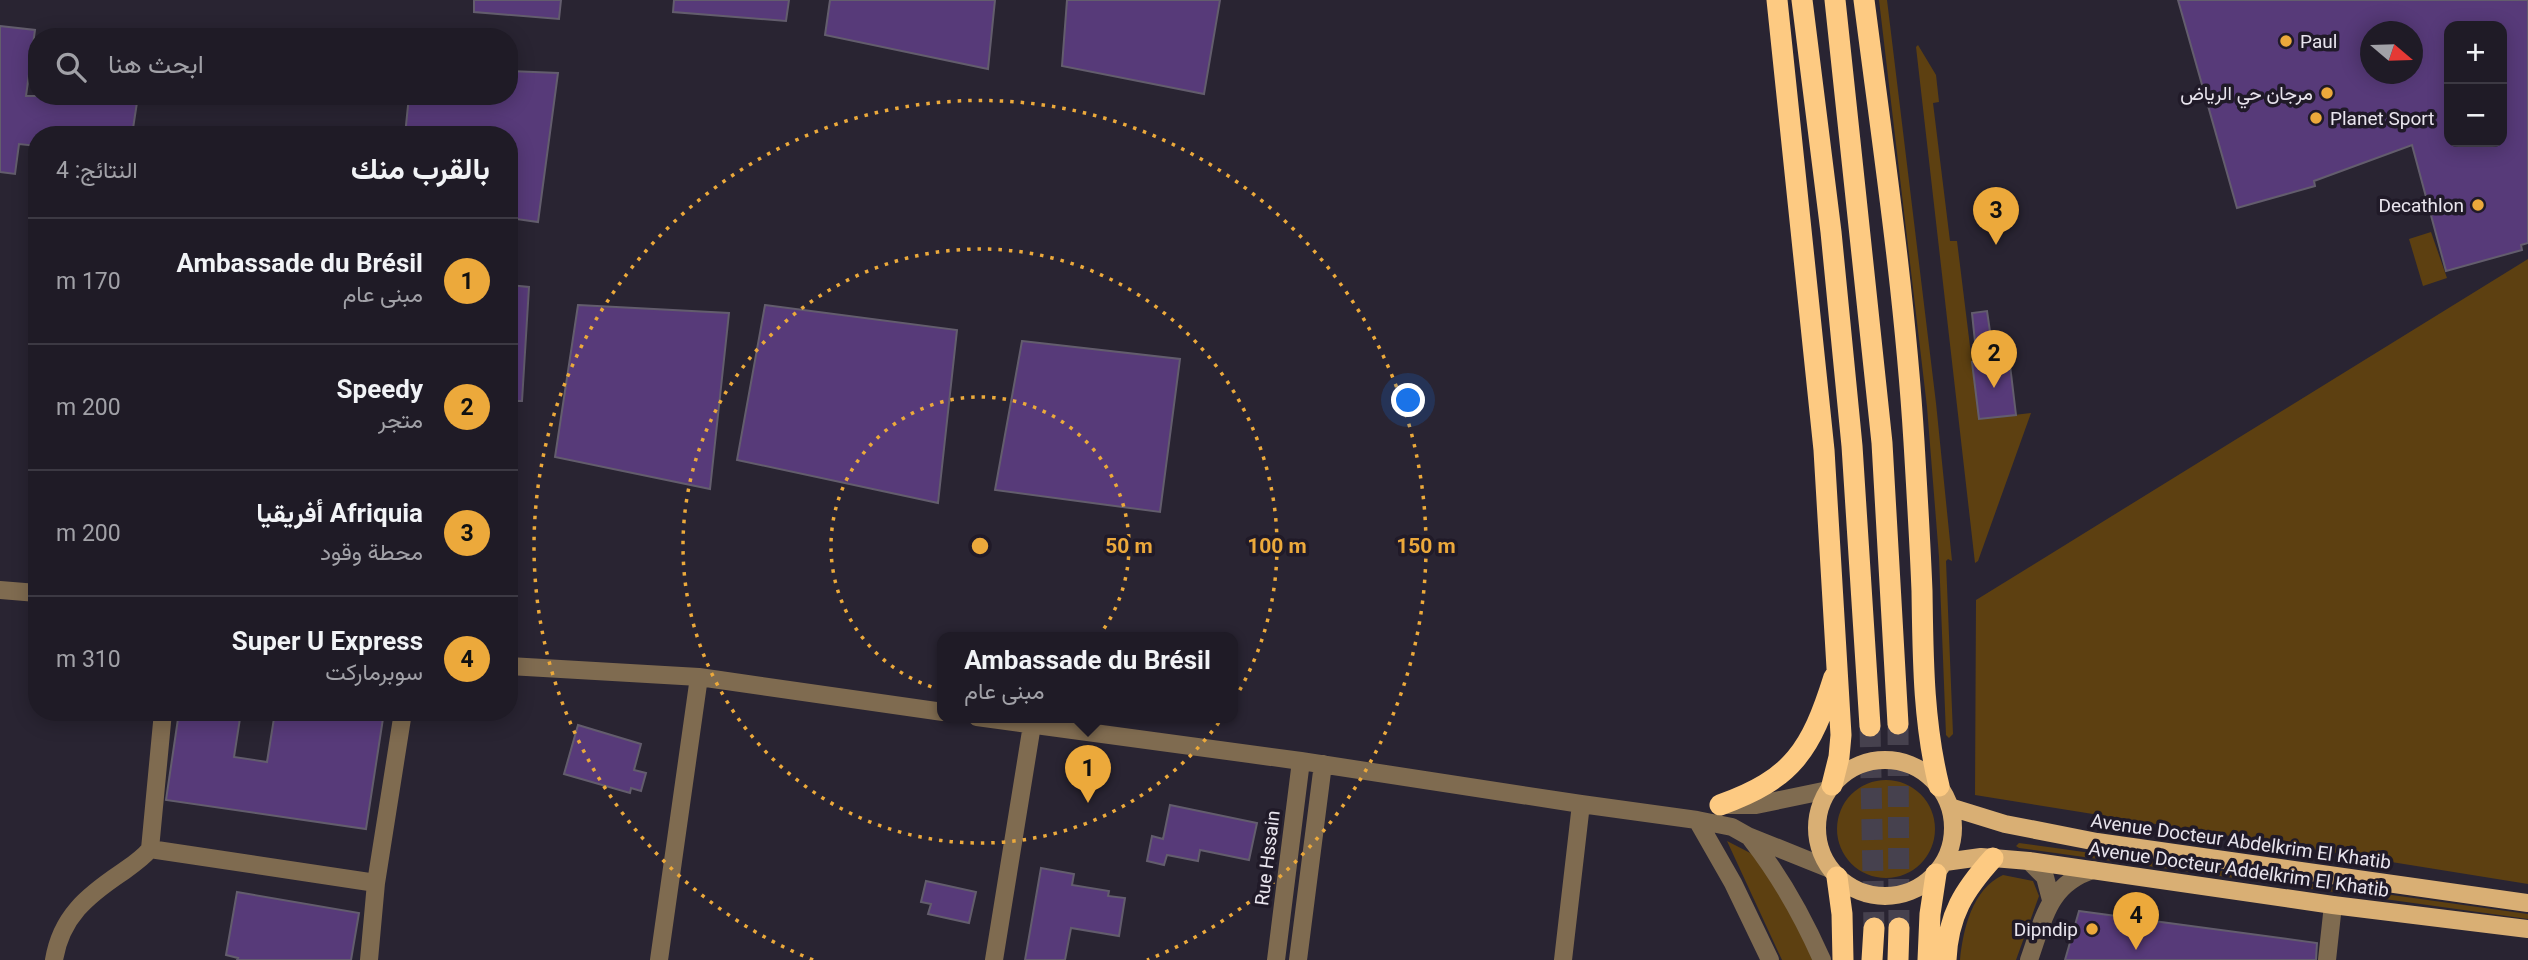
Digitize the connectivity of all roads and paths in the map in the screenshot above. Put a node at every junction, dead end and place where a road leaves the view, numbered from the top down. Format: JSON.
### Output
{"nodes":[{"id":1,"x":1777,"y":0,"type":"edge"},
{"id":2,"x":1802,"y":0,"type":"edge"},
{"id":3,"x":1835,"y":0,"type":"edge"},
{"id":4,"x":1864,"y":0,"type":"edge"},
{"id":5,"x":0,"y":590,"type":"edge"},
{"id":6,"x":28,"y":592,"type":"edge"},
{"id":7,"x":1838,"y":665,"type":"junction"},
{"id":8,"x":518,"y":667,"type":"edge"},
{"id":9,"x":699,"y":677,"type":"junction"},
{"id":10,"x":937,"y":711,"type":"edge"},
{"id":11,"x":162,"y":721,"type":"edge"},
{"id":12,"x":402,"y":721,"type":"edge"},
{"id":13,"x":1018,"y":723,"type":"edge"},
{"id":14,"x":1898,"y":724,"type":"tunnel mouth"},
{"id":15,"x":1032,"y":725,"type":"junction"},
{"id":16,"x":1870,"y":726,"type":"tunnel mouth"},
{"id":17,"x":1301,"y":761,"type":"junction"},
{"id":18,"x":1322,"y":764,"type":"junction"},
{"id":19,"x":1939,"y":786,"type":"junction"},
{"id":20,"x":1830,"y":788,"type":"junction"},
{"id":21,"x":1581,"y":804,"type":"junction"},
{"id":22,"x":1720,"y":806,"type":"junction"},
{"id":23,"x":1950,"y":807,"type":"junction"},
{"id":24,"x":1697,"y":820,"type":"junction"},
{"id":25,"x":1748,"y":836,"type":"junction"},
{"id":26,"x":150,"y":849,"type":"junction"},
{"id":27,"x":1993,"y":858,"type":"junction"},
{"id":28,"x":2029,"y":861,"type":"junction"},
{"id":29,"x":1940,"y":868,"type":"junction"},
{"id":30,"x":2092,"y":870,"type":"junction"},
{"id":31,"x":1833,"y":873,"type":"junction"},
{"id":32,"x":376,"y":883,"type":"junction"},
{"id":33,"x":2051,"y":900,"type":"junction"},
{"id":34,"x":2528,"y":902,"type":"edge"},
{"id":35,"x":2333,"y":905,"type":"junction"},
{"id":36,"x":1874,"y":928,"type":"tunnel mouth"},
{"id":37,"x":1899,"y":928,"type":"tunnel mouth"},
{"id":38,"x":2528,"y":929,"type":"edge"},
{"id":39,"x":54,"y":960,"type":"edge"},
{"id":40,"x":369,"y":960,"type":"edge"},
{"id":41,"x":659,"y":960,"type":"edge"},
{"id":42,"x":994,"y":960,"type":"edge"},
{"id":43,"x":1276,"y":960,"type":"edge"},
{"id":44,"x":1297,"y":960,"type":"edge"},
{"id":45,"x":1563,"y":960,"type":"edge"},
{"id":46,"x":1770,"y":960,"type":"edge"},
{"id":47,"x":1822,"y":960,"type":"edge"},
{"id":48,"x":1843,"y":960,"type":"edge"},
{"id":49,"x":1872,"y":960,"type":"edge"},
{"id":50,"x":1898,"y":960,"type":"edge"},
{"id":51,"x":1928,"y":960,"type":"edge"},
{"id":52,"x":1946,"y":960,"type":"edge"},
{"id":53,"x":2029,"y":960,"type":"edge"},
{"id":54,"x":2327,"y":960,"type":"edge"}],
"edges":[{"from":1,"to":7,"type":"highway"},
{"from":2,"to":16,"type":"highway"},
{"from":3,"to":14,"type":"highway"},
{"from":4,"to":19,"type":"highway"},
{"from":5,"to":6,"type":"street"},
{"from":7,"to":20,"type":"highway"},
{"from":7,"to":22,"type":"highway"},
{"from":8,"to":9,"type":"street"},
{"from":9,"to":10,"type":"street"},
{"from":9,"to":41,"type":"street"},
{"from":11,"to":26,"type":"street"},
{"from":12,"to":32,"type":"street"},
{"from":13,"to":15,"type":"street"},
{"from":15,"to":17,"type":"street"},
{"from":15,"to":42,"type":"street"},
{"from":17,"to":18,"type":"street"},
{"from":17,"to":43,"type":"street","name":"Rue Hssain"},
{"from":18,"to":21,"type":"street"},
{"from":18,"to":44,"type":"street"},
{"from":19,"to":20,"type":"main road"},
{"from":19,"to":23,"type":"main road"},
{"from":20,"to":22,"type":"street"},
{"from":20,"to":31,"type":"main road"},
{"from":21,"to":24,"type":"street"},
{"from":21,"to":45,"type":"street"},
{"from":22,"to":24,"type":"street"},
{"from":23,"to":29,"type":"main road"},
{"from":23,"to":34,"type":"main road","name":"Avenue Docteur Abdelkrim El Khatib"},
{"from":24,"to":25,"type":"street"},
{"from":24,"to":46,"type":"street"},
{"from":25,"to":31,"type":"street"},
{"from":25,"to":47,"type":"street"},
{"from":26,"to":32,"type":"street"},
{"from":26,"to":39,"type":"street"},
{"from":27,"to":28,"type":"main road","name":"Avenue Docteur Addelkrim El Khatib"},
{"from":27,"to":29,"type":"main road","name":"Avenue Docteur Addelkrim El Khatib"},
{"from":27,"to":52,"type":"highway"},
{"from":28,"to":30,"type":"main road","name":"Avenue Docteur Addelkrim El Khatib"},
{"from":28,"to":33,"type":"street"},
{"from":29,"to":31,"type":"main road"},
{"from":29,"to":51,"type":"highway"},
{"from":30,"to":33,"type":"street"},
{"from":30,"to":35,"type":"main road","name":"Avenue Docteur Addelkrim El Khatib"},
{"from":31,"to":48,"type":"highway"},
{"from":32,"to":40,"type":"street"},
{"from":33,"to":53,"type":"street"},
{"from":35,"to":38,"type":"main road","name":"Avenue Docteur Addelkrim El Khatib"},
{"from":35,"to":54,"type":"street"},
{"from":36,"to":49,"type":"highway"},
{"from":37,"to":50,"type":"highway"}]}
